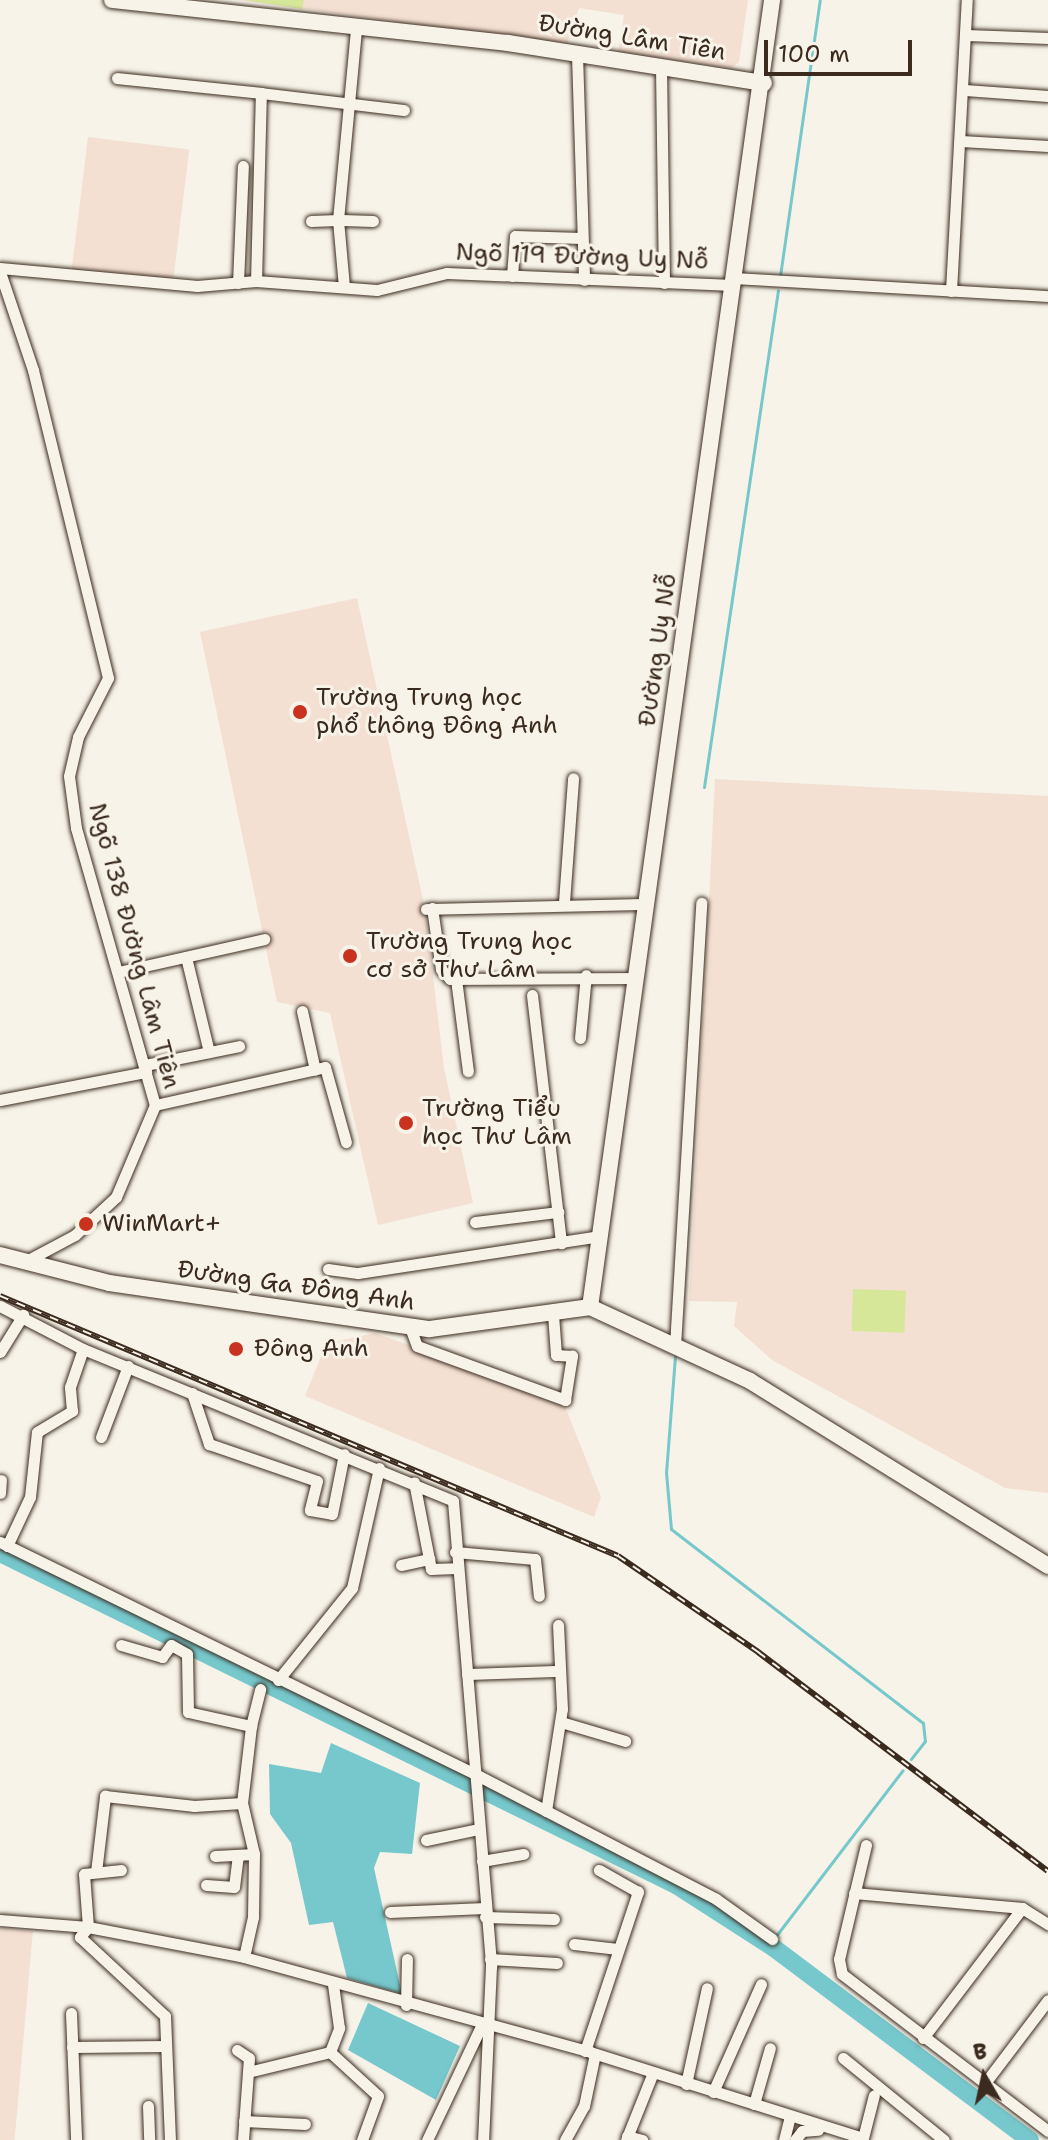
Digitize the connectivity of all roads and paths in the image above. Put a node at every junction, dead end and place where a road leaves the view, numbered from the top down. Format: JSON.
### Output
{"nodes":[{"id":1,"x":112,"y":0,"type":"edge"},
{"id":2,"x":772,"y":0,"type":"edge"},
{"id":3,"x":967,"y":0,"type":"edge"},
{"id":4,"x":145,"y":2,"type":"edge"},
{"id":5,"x":356,"y":28,"type":"junction"},
{"id":6,"x":966,"y":35,"type":"junction"},
{"id":7,"x":1048,"y":38,"type":"edge"},
{"id":8,"x":577,"y":54,"type":"junction"},
{"id":9,"x":661,"y":67,"type":"junction"},
{"id":10,"x":117,"y":78,"type":"dead end"},
{"id":11,"x":764,"y":83,"type":"junction"},
{"id":12,"x":965,"y":90,"type":"junction"},
{"id":13,"x":261,"y":93,"type":"junction"},
{"id":14,"x":1048,"y":96,"type":"edge"},
{"id":15,"x":349,"y":106,"type":"junction"},
{"id":16,"x":404,"y":110,"type":"dead end"},
{"id":17,"x":961,"y":141,"type":"junction"},
{"id":18,"x":1048,"y":146,"type":"edge"},
{"id":19,"x":243,"y":166,"type":"dead end"},
{"id":20,"x":340,"y":220,"type":"junction"},
{"id":21,"x":311,"y":221,"type":"dead end"},
{"id":22,"x":373,"y":221,"type":"dead end"},
{"id":23,"x":581,"y":238,"type":"junction"},
{"id":24,"x":0,"y":270,"type":"edge"},
{"id":25,"x":512,"y":276,"type":"junction"},
{"id":26,"x":584,"y":280,"type":"junction"},
{"id":27,"x":256,"y":281,"type":"junction"},
{"id":28,"x":733,"y":281,"type":"junction"},
{"id":29,"x":238,"y":283,"type":"junction"},
{"id":30,"x":664,"y":283,"type":"junction"},
{"id":31,"x":344,"y":287,"type":"junction"},
{"id":32,"x":951,"y":291,"type":"junction"},
{"id":33,"x":1048,"y":296,"type":"edge"},
{"id":34,"x":573,"y":778,"type":"dead end"},
{"id":35,"x":564,"y":902,"type":"junction"},
{"id":36,"x":701,"y":903,"type":"dead end"},
{"id":37,"x":647,"y":904,"type":"junction"},
{"id":38,"x":264,"y":939,"type":"dead end"},
{"id":39,"x":186,"y":957,"type":"junction"},
{"id":40,"x":118,"y":972,"type":"junction"},
{"id":41,"x":586,"y":975,"type":"junction"},
{"id":42,"x":636,"y":978,"type":"junction"},
{"id":43,"x":456,"y":979,"type":"junction"},
{"id":44,"x":532,"y":995,"type":"dead end"},
{"id":45,"x":302,"y":1011,"type":"dead end"},
{"id":46,"x":580,"y":1038,"type":"dead end"},
{"id":47,"x":239,"y":1046,"type":"dead end"},
{"id":48,"x":209,"y":1052,"type":"junction"},
{"id":49,"x":146,"y":1068,"type":"junction"},
{"id":50,"x":315,"y":1070,"type":"junction"},
{"id":51,"x":468,"y":1071,"type":"dead end"},
{"id":52,"x":0,"y":1100,"type":"edge"},
{"id":53,"x":155,"y":1105,"type":"junction"},
{"id":54,"x":346,"y":1142,"type":"dead end"},
{"id":55,"x":558,"y":1212,"type":"junction"},
{"id":56,"x":475,"y":1222,"type":"dead end"},
{"id":57,"x":600,"y":1236,"type":"junction"},
{"id":58,"x":561,"y":1243,"type":"junction"},
{"id":59,"x":0,"y":1255,"type":"edge"},
{"id":60,"x":25,"y":1261,"type":"junction"},
{"id":61,"x":328,"y":1269,"type":"dead end"},
{"id":62,"x":0,"y":1306,"type":"edge"},
{"id":63,"x":590,"y":1307,"type":"junction"},
{"id":64,"x":553,"y":1314,"type":"junction"},
{"id":65,"x":23,"y":1315,"type":"junction"},
{"id":66,"x":410,"y":1327,"type":"junction"},
{"id":67,"x":675,"y":1346,"type":"junction"},
{"id":68,"x":83,"y":1349,"type":"junction"},
{"id":69,"x":0,"y":1352,"type":"edge"},
{"id":70,"x":128,"y":1366,"type":"junction"},
{"id":71,"x":192,"y":1393,"type":"junction"},
{"id":72,"x":101,"y":1437,"type":"dead end"},
{"id":73,"x":344,"y":1454,"type":"junction"},
{"id":74,"x":379,"y":1468,"type":"junction"},
{"id":75,"x":1,"y":1480,"type":"edge"},
{"id":76,"x":414,"y":1482,"type":"junction"},
{"id":77,"x":0,"y":1493,"type":"edge"},
{"id":78,"x":4,"y":1544,"type":"edge"},
{"id":79,"x":455,"y":1552,"type":"junction"},
{"id":80,"x":429,"y":1559,"type":"junction"},
{"id":81,"x":401,"y":1565,"type":"dead end"},
{"id":82,"x":1048,"y":1566,"type":"edge"},
{"id":83,"x":456,"y":1568,"type":"junction"},
{"id":84,"x":539,"y":1596,"type":"dead end"},
{"id":85,"x":558,"y":1625,"type":"dead end"},
{"id":86,"x":121,"y":1645,"type":"dead end"},
{"id":87,"x":556,"y":1671,"type":"junction"},
{"id":88,"x":467,"y":1674,"type":"junction"},
{"id":89,"x":278,"y":1680,"type":"junction"},
{"id":90,"x":260,"y":1689,"type":"dead end"},
{"id":91,"x":561,"y":1722,"type":"junction"},
{"id":92,"x":251,"y":1726,"type":"junction"},
{"id":93,"x":625,"y":1741,"type":"dead end"},
{"id":94,"x":475,"y":1775,"type":"junction"},
{"id":95,"x":242,"y":1803,"type":"junction"},
{"id":96,"x":546,"y":1811,"type":"junction"},
{"id":97,"x":478,"y":1829,"type":"junction"},
{"id":98,"x":426,"y":1840,"type":"dead end"},
{"id":99,"x":866,"y":1845,"type":"dead end"},
{"id":100,"x":254,"y":1854,"type":"junction"},
{"id":101,"x":523,"y":1854,"type":"dead end"},
{"id":102,"x":238,"y":1855,"type":"junction"},
{"id":103,"x":215,"y":1856,"type":"dead end"},
{"id":104,"x":482,"y":1861,"type":"junction"},
{"id":105,"x":121,"y":1870,"type":"dead end"},
{"id":106,"x":599,"y":1870,"type":"dead end"},
{"id":107,"x":96,"y":1872,"type":"junction"},
{"id":108,"x":206,"y":1885,"type":"dead end"},
{"id":109,"x":854,"y":1893,"type":"junction"},
{"id":110,"x":1022,"y":1908,"type":"junction"},
{"id":111,"x":390,"y":1912,"type":"dead end"},
{"id":112,"x":485,"y":1912,"type":"junction"},
{"id":113,"x":554,"y":1919,"type":"dead end"},
{"id":114,"x":0,"y":1920,"type":"edge"},
{"id":115,"x":1048,"y":1924,"type":"edge"},
{"id":116,"x":88,"y":1927,"type":"junction"},
{"id":117,"x":772,"y":1939,"type":"dead end"},
{"id":118,"x":574,"y":1944,"type":"dead end"},
{"id":119,"x":618,"y":1949,"type":"junction"},
{"id":120,"x":244,"y":1957,"type":"junction"},
{"id":121,"x":407,"y":1959,"type":"dead end"},
{"id":122,"x":490,"y":1959,"type":"junction"},
{"id":123,"x":557,"y":1963,"type":"dead end"},
{"id":124,"x":333,"y":1984,"type":"junction"},
{"id":125,"x":761,"y":1984,"type":"dead end"},
{"id":126,"x":707,"y":1988,"type":"dead end"},
{"id":127,"x":1048,"y":2000,"type":"edge"},
{"id":128,"x":406,"y":2005,"type":"junction"},
{"id":129,"x":71,"y":2013,"type":"dead end"},
{"id":130,"x":484,"y":2024,"type":"junction"},
{"id":131,"x":923,"y":2038,"type":"junction"},
{"id":132,"x":166,"y":2046,"type":"junction"},
{"id":133,"x":72,"y":2047,"type":"junction"},
{"id":134,"x":770,"y":2048,"type":"dead end"},
{"id":135,"x":237,"y":2050,"type":"dead end"},
{"id":136,"x":330,"y":2052,"type":"junction"},
{"id":137,"x":590,"y":2052,"type":"junction"},
{"id":138,"x":843,"y":2058,"type":"dead end"},
{"id":139,"x":248,"y":2072,"type":"junction"},
{"id":140,"x":652,"y":2075,"type":"junction"},
{"id":141,"x":985,"y":2083,"type":"junction"},
{"id":142,"x":686,"y":2084,"type":"junction"},
{"id":143,"x":713,"y":2092,"type":"junction"},
{"id":144,"x":874,"y":2095,"type":"dead end"},
{"id":145,"x":754,"y":2104,"type":"junction"},
{"id":146,"x":148,"y":2106,"type":"dead end"},
{"id":147,"x":790,"y":2116,"type":"junction"},
{"id":148,"x":244,"y":2121,"type":"junction"},
{"id":149,"x":305,"y":2124,"type":"dead end"},
{"id":150,"x":1048,"y":2130,"type":"edge"},
{"id":151,"x":626,"y":2138,"type":"edge"},
{"id":152,"x":941,"y":2139,"type":"edge"},
{"id":153,"x":76,"y":2140,"type":"edge"},
{"id":154,"x":149,"y":2140,"type":"edge"},
{"id":155,"x":170,"y":2140,"type":"edge"},
{"id":156,"x":243,"y":2140,"type":"edge"},
{"id":157,"x":362,"y":2140,"type":"edge"},
{"id":158,"x":427,"y":2140,"type":"edge"},
{"id":159,"x":483,"y":2140,"type":"edge"},
{"id":160,"x":565,"y":2140,"type":"edge"},
{"id":161,"x":642,"y":2140,"type":"edge"},
{"id":162,"x":784,"y":2140,"type":"edge"},
{"id":163,"x":795,"y":2140,"type":"edge"},
{"id":164,"x":845,"y":2140,"type":"edge"}],
"edges":[{"from":1,"to":4,"type":"street","name":"Đường Lâm Tiên"},
{"from":2,"to":11,"type":"street","name":"Đường Uy Nỗ"},
{"from":3,"to":6,"type":"street"},
{"from":4,"to":5,"type":"street","name":"Đường Lâm Tiên"},
{"from":5,"to":8,"type":"street","name":"Đường Lâm Tiên"},
{"from":5,"to":15,"type":"street"},
{"from":6,"to":7,"type":"street"},
{"from":6,"to":12,"type":"street"},
{"from":8,"to":9,"type":"street","name":"Đường Lâm Tiên"},
{"from":8,"to":23,"type":"street"},
{"from":9,"to":11,"type":"street","name":"Đường Lâm Tiên"},
{"from":9,"to":30,"type":"street"},
{"from":10,"to":13,"type":"street"},
{"from":11,"to":28,"type":"street","name":"Đường Uy Nỗ"},
{"from":12,"to":14,"type":"street"},
{"from":12,"to":17,"type":"street"},
{"from":13,"to":15,"type":"street"},
{"from":13,"to":27,"type":"street"},
{"from":15,"to":16,"type":"street"},
{"from":15,"to":20,"type":"street"},
{"from":17,"to":18,"type":"street"},
{"from":17,"to":32,"type":"street"},
{"from":19,"to":29,"type":"street"},
{"from":20,"to":21,"type":"street"},
{"from":20,"to":22,"type":"street"},
{"from":20,"to":31,"type":"street"},
{"from":23,"to":25,"type":"street"},
{"from":23,"to":26,"type":"street"},
{"from":24,"to":29,"type":"street","name":"Ngõ 119 Đường Uy Nỗ"},
{"from":24,"to":40,"type":"street","name":"Ngõ 138 Đường Lâm Tiên"},
{"from":25,"to":26,"type":"street","name":"Ngõ 119 Đường Uy Nỗ"},
{"from":25,"to":31,"type":"street","name":"Ngõ 119 Đường Uy Nỗ"},
{"from":26,"to":30,"type":"street","name":"Ngõ 119 Đường Uy Nỗ"},
{"from":27,"to":29,"type":"street","name":"Ngõ 119 Đường Uy Nỗ"},
{"from":27,"to":31,"type":"street","name":"Ngõ 119 Đường Uy Nỗ"},
{"from":28,"to":30,"type":"street","name":"Ngõ 119 Đường Uy Nỗ"},
{"from":28,"to":32,"type":"street","name":"Ngõ 119 Đường Uy Nỗ"},
{"from":28,"to":37,"type":"street","name":"Đường Uy Nỗ"},
{"from":32,"to":33,"type":"street","name":"Ngõ 119 Đường Uy Nỗ"},
{"from":34,"to":35,"type":"street"},
{"from":35,"to":37,"type":"street"},
{"from":35,"to":43,"type":"street"},
{"from":36,"to":67,"type":"street"},
{"from":37,"to":42,"type":"street","name":"Đường Uy Nỗ"},
{"from":38,"to":39,"type":"street"},
{"from":39,"to":40,"type":"street"},
{"from":39,"to":48,"type":"street"},
{"from":40,"to":49,"type":"street","name":"Ngõ 138 Đường Lâm Tiên"},
{"from":41,"to":42,"type":"street"},
{"from":41,"to":43,"type":"street"},
{"from":41,"to":46,"type":"street"},
{"from":42,"to":57,"type":"street","name":"Đường Uy Nỗ"},
{"from":43,"to":51,"type":"street"},
{"from":44,"to":55,"type":"street"},
{"from":45,"to":50,"type":"street"},
{"from":47,"to":48,"type":"street"},
{"from":48,"to":49,"type":"street"},
{"from":49,"to":52,"type":"street"},
{"from":49,"to":53,"type":"street","name":"Ngõ 138 Đường Lâm Tiên"},
{"from":50,"to":53,"type":"street"},
{"from":50,"to":54,"type":"street"},
{"from":53,"to":60,"type":"street","name":"Ngõ 138 Đường Lâm Tiên"},
{"from":55,"to":56,"type":"street"},
{"from":55,"to":58,"type":"street"},
{"from":57,"to":58,"type":"street"},
{"from":57,"to":63,"type":"street","name":"Đường Uy Nỗ"},
{"from":58,"to":61,"type":"street"},
{"from":59,"to":60,"type":"street","name":"Đường Ga Đông Anh"},
{"from":60,"to":66,"type":"street","name":"Đường Ga Đông Anh"},
{"from":62,"to":65,"type":"street"},
{"from":63,"to":64,"type":"street","name":"Đường Ga Đông Anh"},
{"from":63,"to":67,"type":"street"},
{"from":64,"to":66,"type":"street","name":"Đường Ga Đông Anh"},
{"from":64,"to":66,"type":"street"},
{"from":65,"to":68,"type":"street"},
{"from":65,"to":69,"type":"street"},
{"from":67,"to":82,"type":"street"},
{"from":68,"to":70,"type":"street"},
{"from":68,"to":78,"type":"street"},
{"from":70,"to":71,"type":"street"},
{"from":70,"to":72,"type":"street"},
{"from":71,"to":73,"type":"street"},
{"from":71,"to":73,"type":"street"},
{"from":73,"to":74,"type":"street"},
{"from":74,"to":76,"type":"street"},
{"from":74,"to":89,"type":"street"},
{"from":75,"to":77,"type":"street"},
{"from":76,"to":79,"type":"street"},
{"from":76,"to":80,"type":"street"},
{"from":78,"to":89,"type":"street"},
{"from":79,"to":83,"type":"street"},
{"from":79,"to":84,"type":"street"},
{"from":80,"to":81,"type":"street"},
{"from":80,"to":83,"type":"street"},
{"from":83,"to":88,"type":"street"},
{"from":85,"to":87,"type":"street"},
{"from":86,"to":92,"type":"street"},
{"from":87,"to":88,"type":"street"},
{"from":87,"to":91,"type":"street"},
{"from":88,"to":94,"type":"street"},
{"from":89,"to":94,"type":"street"},
{"from":90,"to":92,"type":"street"},
{"from":91,"to":93,"type":"street"},
{"from":91,"to":96,"type":"street"},
{"from":92,"to":95,"type":"street"},
{"from":94,"to":96,"type":"street"},
{"from":94,"to":97,"type":"street"},
{"from":95,"to":100,"type":"street"},
{"from":95,"to":107,"type":"street"},
{"from":96,"to":117,"type":"street"},
{"from":97,"to":98,"type":"street"},
{"from":97,"to":104,"type":"street"},
{"from":99,"to":109,"type":"street"},
{"from":100,"to":102,"type":"street"},
{"from":100,"to":120,"type":"street"},
{"from":101,"to":104,"type":"street"},
{"from":102,"to":103,"type":"street"},
{"from":102,"to":108,"type":"street"},
{"from":104,"to":112,"type":"street"},
{"from":105,"to":107,"type":"street"},
{"from":106,"to":119,"type":"street"},
{"from":107,"to":116,"type":"street"},
{"from":109,"to":110,"type":"street"},
{"from":109,"to":131,"type":"street"},
{"from":110,"to":115,"type":"street"},
{"from":110,"to":131,"type":"street"},
{"from":111,"to":112,"type":"street"},
{"from":112,"to":113,"type":"street"},
{"from":112,"to":122,"type":"street"},
{"from":114,"to":116,"type":"street"},
{"from":116,"to":120,"type":"street"},
{"from":116,"to":132,"type":"street"},
{"from":118,"to":119,"type":"street"},
{"from":119,"to":137,"type":"street"},
{"from":120,"to":124,"type":"street"},
{"from":121,"to":128,"type":"street"},
{"from":122,"to":123,"type":"street"},
{"from":122,"to":130,"type":"street"},
{"from":124,"to":128,"type":"street"},
{"from":124,"to":136,"type":"street"},
{"from":125,"to":143,"type":"street"},
{"from":126,"to":142,"type":"street"},
{"from":127,"to":141,"type":"street"},
{"from":128,"to":130,"type":"street"},
{"from":129,"to":133,"type":"street"},
{"from":130,"to":137,"type":"street"},
{"from":130,"to":158,"type":"street"},
{"from":130,"to":159,"type":"street"},
{"from":131,"to":141,"type":"street"},
{"from":132,"to":133,"type":"street"},
{"from":132,"to":155,"type":"street"},
{"from":133,"to":153,"type":"street"},
{"from":134,"to":145,"type":"street"},
{"from":135,"to":139,"type":"street"},
{"from":136,"to":139,"type":"street"},
{"from":136,"to":157,"type":"street"},
{"from":137,"to":140,"type":"street"},
{"from":137,"to":160,"type":"street"},
{"from":138,"to":152,"type":"street"},
{"from":139,"to":148,"type":"street"},
{"from":140,"to":142,"type":"street"},
{"from":140,"to":151,"type":"street"},
{"from":141,"to":150,"type":"street"},
{"from":142,"to":143,"type":"street"},
{"from":143,"to":145,"type":"street"},
{"from":144,"to":147,"type":"street"},
{"from":145,"to":147,"type":"street"},
{"from":146,"to":154,"type":"street"},
{"from":147,"to":162,"type":"street"},
{"from":148,"to":149,"type":"street"},
{"from":148,"to":156,"type":"street"},
{"from":151,"to":161,"type":"street"},
{"from":163,"to":164,"type":"street"}]}
